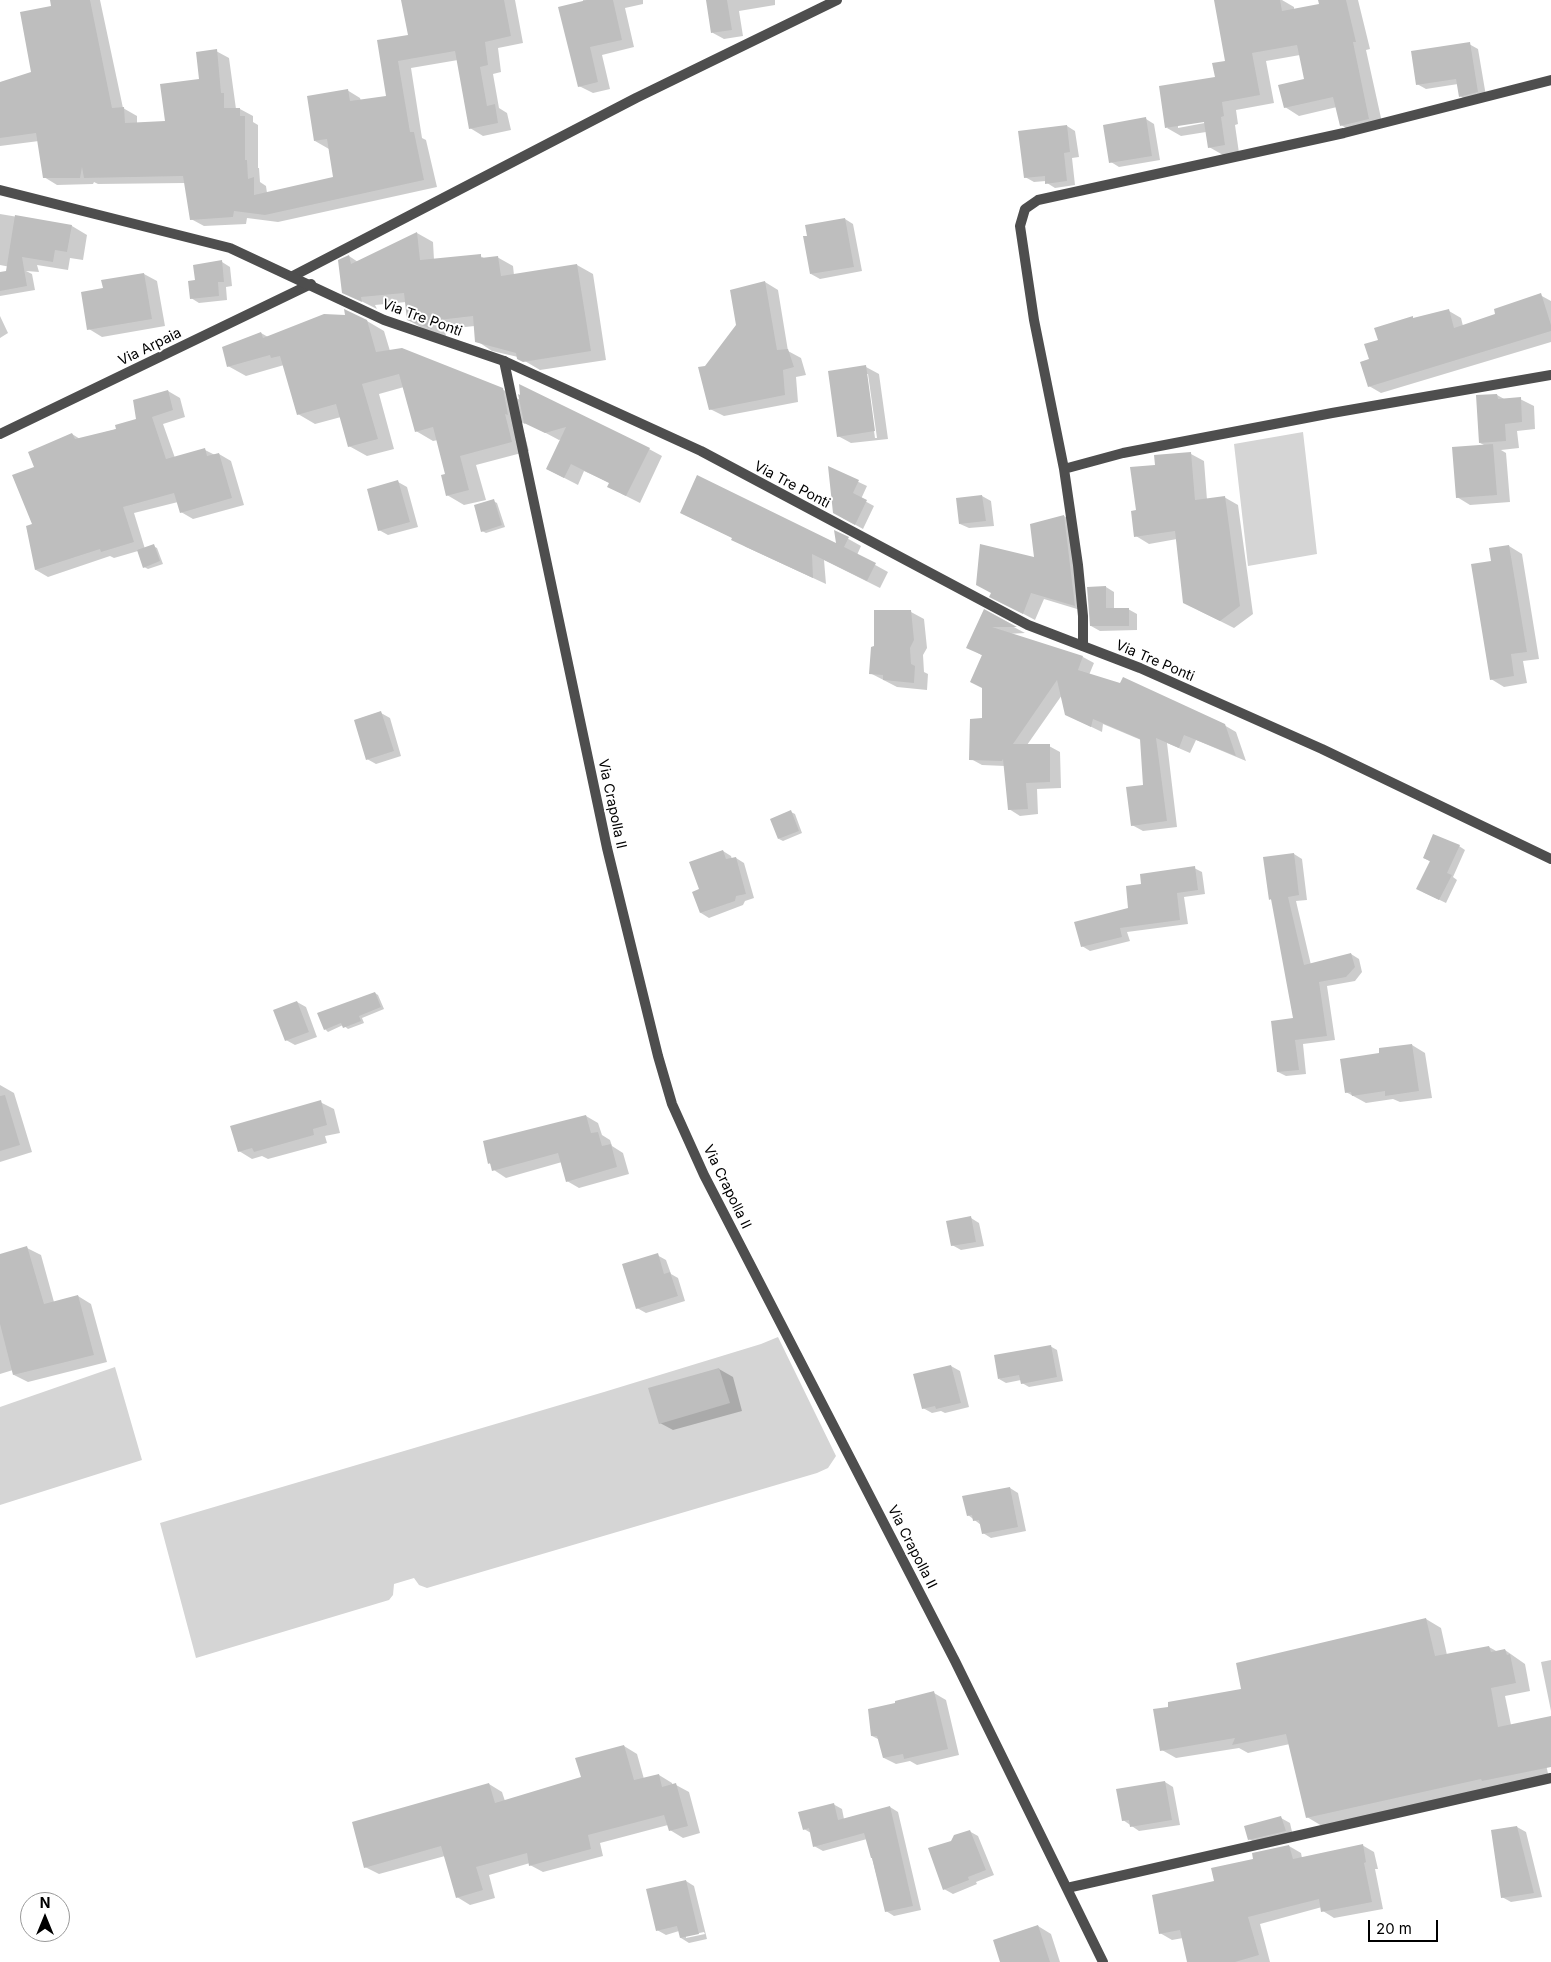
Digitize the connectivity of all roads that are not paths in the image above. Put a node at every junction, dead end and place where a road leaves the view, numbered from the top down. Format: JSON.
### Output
{"nodes":[{"id":1,"x":838,"y":0,"type":"edge"},
{"id":2,"x":1551,"y":80,"type":"edge"},
{"id":3,"x":0,"y":190,"type":"edge"},
{"id":4,"x":293,"y":276,"type":"junction"},
{"id":5,"x":311,"y":284,"type":"junction"},
{"id":6,"x":504,"y":361,"type":"junction"},
{"id":7,"x":1551,"y":375,"type":"edge"},
{"id":8,"x":0,"y":434,"type":"edge"},
{"id":9,"x":1064,"y":470,"type":"junction"},
{"id":10,"x":1083,"y":646,"type":"junction"},
{"id":11,"x":1551,"y":858,"type":"edge"},
{"id":12,"x":1551,"y":1778,"type":"edge"},
{"id":13,"x":1067,"y":1888,"type":"junction"},
{"id":14,"x":1103,"y":1962,"type":"edge"}],
"edges":[{"from":1,"to":4,"type":"street"},
{"from":2,"to":9,"type":"street"},
{"from":3,"to":4,"type":"street","name":"Via Tre Ponti"},
{"from":4,"to":5,"type":"street","name":"Via Tre Ponti"},
{"from":5,"to":6,"type":"street","name":"Via Tre Ponti"},
{"from":5,"to":8,"type":"street","name":"Via Arpaia"},
{"from":6,"to":10,"type":"street","name":"Via Tre Ponti"},
{"from":6,"to":13,"type":"street","name":"Via Crapolla II"},
{"from":7,"to":9,"type":"street"},
{"from":9,"to":10,"type":"street"},
{"from":10,"to":11,"type":"street","name":"Via Tre Ponti"},
{"from":12,"to":13,"type":"street"},
{"from":13,"to":14,"type":"street","name":"Via Crapolla II"}]}
